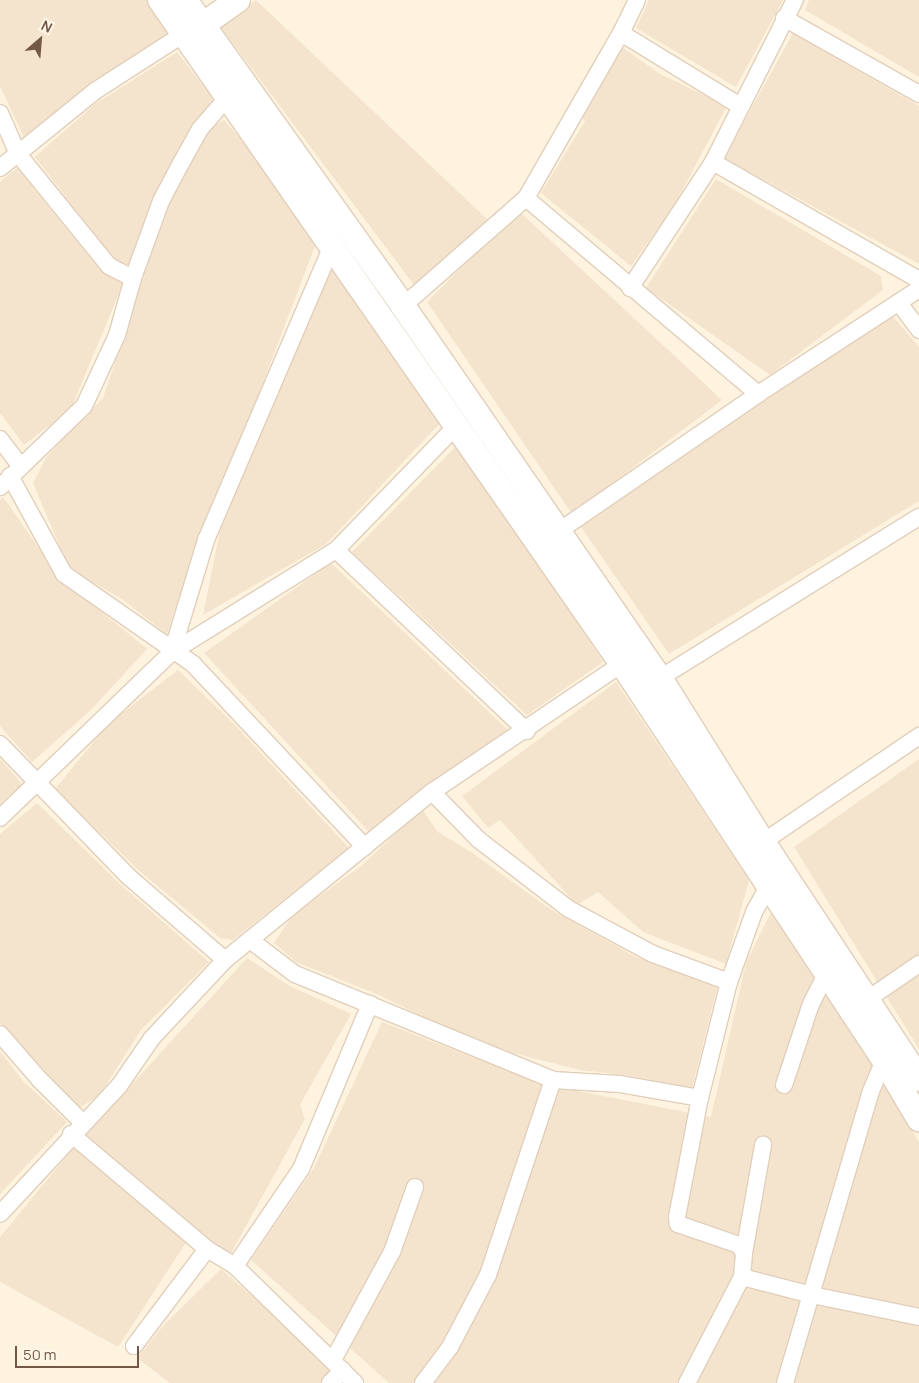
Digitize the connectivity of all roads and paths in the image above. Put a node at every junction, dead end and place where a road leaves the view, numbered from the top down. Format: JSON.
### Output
{"nodes":[{"id":1,"x":160,"y":0,"type":"edge"},
{"id":2,"x":185,"y":0,"type":"edge"},
{"id":3,"x":238,"y":0,"type":"edge"},
{"id":4,"x":637,"y":0,"type":"edge"},
{"id":5,"x":795,"y":0,"type":"edge"},
{"id":6,"x":784,"y":18,"type":"junction"},
{"id":7,"x":192,"y":31,"type":"junction"},
{"id":8,"x":621,"y":33,"type":"junction"},
{"id":9,"x":919,"y":94,"type":"edge"},
{"id":10,"x":227,"y":98,"type":"junction"},
{"id":11,"x":740,"y":106,"type":"junction"},
{"id":12,"x":0,"y":113,"type":"edge"},
{"id":13,"x":18,"y":154,"type":"junction"},
{"id":14,"x":713,"y":162,"type":"junction"},
{"id":15,"x":0,"y":168,"type":"edge"},
{"id":16,"x":298,"y":179,"type":"junction"},
{"id":17,"x":526,"y":198,"type":"junction"},
{"id":18,"x":332,"y":246,"type":"junction"},
{"id":19,"x":133,"y":278,"type":"junction"},
{"id":20,"x":919,"y":280,"type":"edge"},
{"id":21,"x":630,"y":288,"type":"junction"},
{"id":22,"x":919,"y":290,"type":"edge"},
{"id":23,"x":898,"y":303,"type":"junction"},
{"id":24,"x":403,"y":306,"type":"junction"},
{"id":25,"x":919,"y":330,"type":"edge"},
{"id":26,"x":758,"y":394,"type":"junction"},
{"id":27,"x":457,"y":425,"type":"junction"},
{"id":28,"x":0,"y":439,"type":"edge"},
{"id":29,"x":10,"y":476,"type":"edge"},
{"id":30,"x":919,"y":517,"type":"edge"},
{"id":31,"x":559,"y":531,"type":"junction"},
{"id":32,"x":336,"y":550,"type":"junction"},
{"id":33,"x":172,"y":652,"type":"junction"},
{"id":34,"x":622,"y":664,"type":"junction"},
{"id":35,"x":660,"y":678,"type":"junction"},
{"id":36,"x":527,"y":731,"type":"junction"},
{"id":37,"x":919,"y":736,"type":"edge"},
{"id":38,"x":0,"y":744,"type":"edge"},
{"id":39,"x":37,"y":786,"type":"junction"},
{"id":40,"x":432,"y":792,"type":"junction"},
{"id":41,"x":0,"y":818,"type":"edge"},
{"id":42,"x":763,"y":842,"type":"junction"},
{"id":43,"x":365,"y":847,"type":"junction"},
{"id":44,"x":768,"y":887,"type":"junction"},
{"id":45,"x":250,"y":940,"type":"junction"},
{"id":46,"x":225,"y":960,"type":"junction"},
{"id":47,"x":919,"y":964,"type":"edge"},
{"id":48,"x":826,"y":974,"type":"junction"},
{"id":49,"x":728,"y":982,"type":"junction"},
{"id":50,"x":868,"y":999,"type":"junction"},
{"id":51,"x":370,"y":1004,"type":"junction"},
{"id":52,"x":0,"y":1034,"type":"edge"},
{"id":53,"x":884,"y":1060,"type":"junction"},
{"id":54,"x":919,"y":1079,"type":"edge"},
{"id":55,"x":553,"y":1080,"type":"junction"},
{"id":56,"x":784,"y":1086,"type":"dead end"},
{"id":57,"x":700,"y":1098,"type":"junction"},
{"id":58,"x":919,"y":1119,"type":"edge"},
{"id":59,"x":77,"y":1128,"type":"junction"},
{"id":60,"x":763,"y":1145,"type":"dead end"},
{"id":61,"x":415,"y":1187,"type":"dead end"},
{"id":62,"x":0,"y":1214,"type":"edge"},
{"id":63,"x":207,"y":1249,"type":"junction"},
{"id":64,"x":744,"y":1253,"type":"junction"},
{"id":65,"x":235,"y":1266,"type":"junction"},
{"id":66,"x":742,"y":1276,"type":"junction"},
{"id":67,"x":812,"y":1296,"type":"junction"},
{"id":68,"x":919,"y":1317,"type":"edge"},
{"id":69,"x":134,"y":1346,"type":"dead end"},
{"id":70,"x":338,"y":1365,"type":"junction"},
{"id":71,"x":330,"y":1383,"type":"edge"},
{"id":72,"x":355,"y":1383,"type":"edge"},
{"id":73,"x":424,"y":1383,"type":"edge"},
{"id":74,"x":687,"y":1383,"type":"edge"},
{"id":75,"x":785,"y":1383,"type":"edge"}],
"edges":[{"from":1,"to":7,"type":"main road"},
{"from":2,"to":7,"type":"main road"},
{"from":3,"to":7,"type":"main road"},
{"from":4,"to":8,"type":"street"},
{"from":5,"to":6,"type":"street"},
{"from":6,"to":9,"type":"street"},
{"from":6,"to":11,"type":"street"},
{"from":7,"to":10,"type":"main road"},
{"from":7,"to":13,"type":"street"},
{"from":7,"to":16,"type":"main road"},
{"from":8,"to":11,"type":"street"},
{"from":8,"to":17,"type":"street"},
{"from":10,"to":16,"type":"main road"},
{"from":10,"to":19,"type":"street"},
{"from":11,"to":14,"type":"street"},
{"from":12,"to":13,"type":"street"},
{"from":13,"to":15,"type":"street"},
{"from":13,"to":19,"type":"street"},
{"from":14,"to":20,"type":"street"},
{"from":14,"to":21,"type":"street"},
{"from":16,"to":18,"type":"main road"},
{"from":16,"to":24,"type":"main road"},
{"from":17,"to":21,"type":"street"},
{"from":17,"to":24,"type":"street"},
{"from":18,"to":27,"type":"main road"},
{"from":18,"to":33,"type":"street"},
{"from":19,"to":29,"type":"street"},
{"from":21,"to":26,"type":"street"},
{"from":22,"to":23,"type":"street"},
{"from":23,"to":25,"type":"street"},
{"from":23,"to":26,"type":"street"},
{"from":24,"to":31,"type":"main road"},
{"from":26,"to":31,"type":"street"},
{"from":27,"to":32,"type":"street"},
{"from":27,"to":34,"type":"main road"},
{"from":28,"to":29,"type":"street"},
{"from":29,"to":33,"type":"street"},
{"from":30,"to":35,"type":"street"},
{"from":31,"to":35,"type":"main road"},
{"from":32,"to":33,"type":"street"},
{"from":32,"to":36,"type":"street"},
{"from":33,"to":39,"type":"street"},
{"from":33,"to":43,"type":"street"},
{"from":34,"to":36,"type":"street"},
{"from":34,"to":44,"type":"main road"},
{"from":35,"to":42,"type":"main road"},
{"from":36,"to":40,"type":"street"},
{"from":37,"to":42,"type":"street"},
{"from":38,"to":39,"type":"street"},
{"from":39,"to":41,"type":"street"},
{"from":39,"to":46,"type":"street"},
{"from":40,"to":43,"type":"street"},
{"from":40,"to":49,"type":"street"},
{"from":42,"to":50,"type":"main road"},
{"from":43,"to":45,"type":"street"},
{"from":44,"to":48,"type":"main road"},
{"from":44,"to":49,"type":"street"},
{"from":45,"to":46,"type":"street"},
{"from":45,"to":51,"type":"street"},
{"from":46,"to":59,"type":"street"},
{"from":47,"to":50,"type":"street"},
{"from":48,"to":53,"type":"main road"},
{"from":48,"to":56,"type":"street"},
{"from":49,"to":57,"type":"street"},
{"from":50,"to":54,"type":"main road"},
{"from":51,"to":55,"type":"street"},
{"from":51,"to":65,"type":"street"},
{"from":52,"to":59,"type":"street"},
{"from":53,"to":58,"type":"main road"},
{"from":53,"to":67,"type":"street"},
{"from":55,"to":57,"type":"street"},
{"from":55,"to":73,"type":"street"},
{"from":57,"to":64,"type":"street"},
{"from":59,"to":62,"type":"street"},
{"from":59,"to":63,"type":"street"},
{"from":60,"to":64,"type":"street"},
{"from":61,"to":70,"type":"street"},
{"from":63,"to":65,"type":"street"},
{"from":63,"to":69,"type":"street"},
{"from":64,"to":66,"type":"street"},
{"from":65,"to":70,"type":"street"},
{"from":66,"to":67,"type":"street"},
{"from":66,"to":74,"type":"street"},
{"from":67,"to":68,"type":"street"},
{"from":67,"to":75,"type":"street"},
{"from":70,"to":71,"type":"street"},
{"from":70,"to":72,"type":"street"}]}
